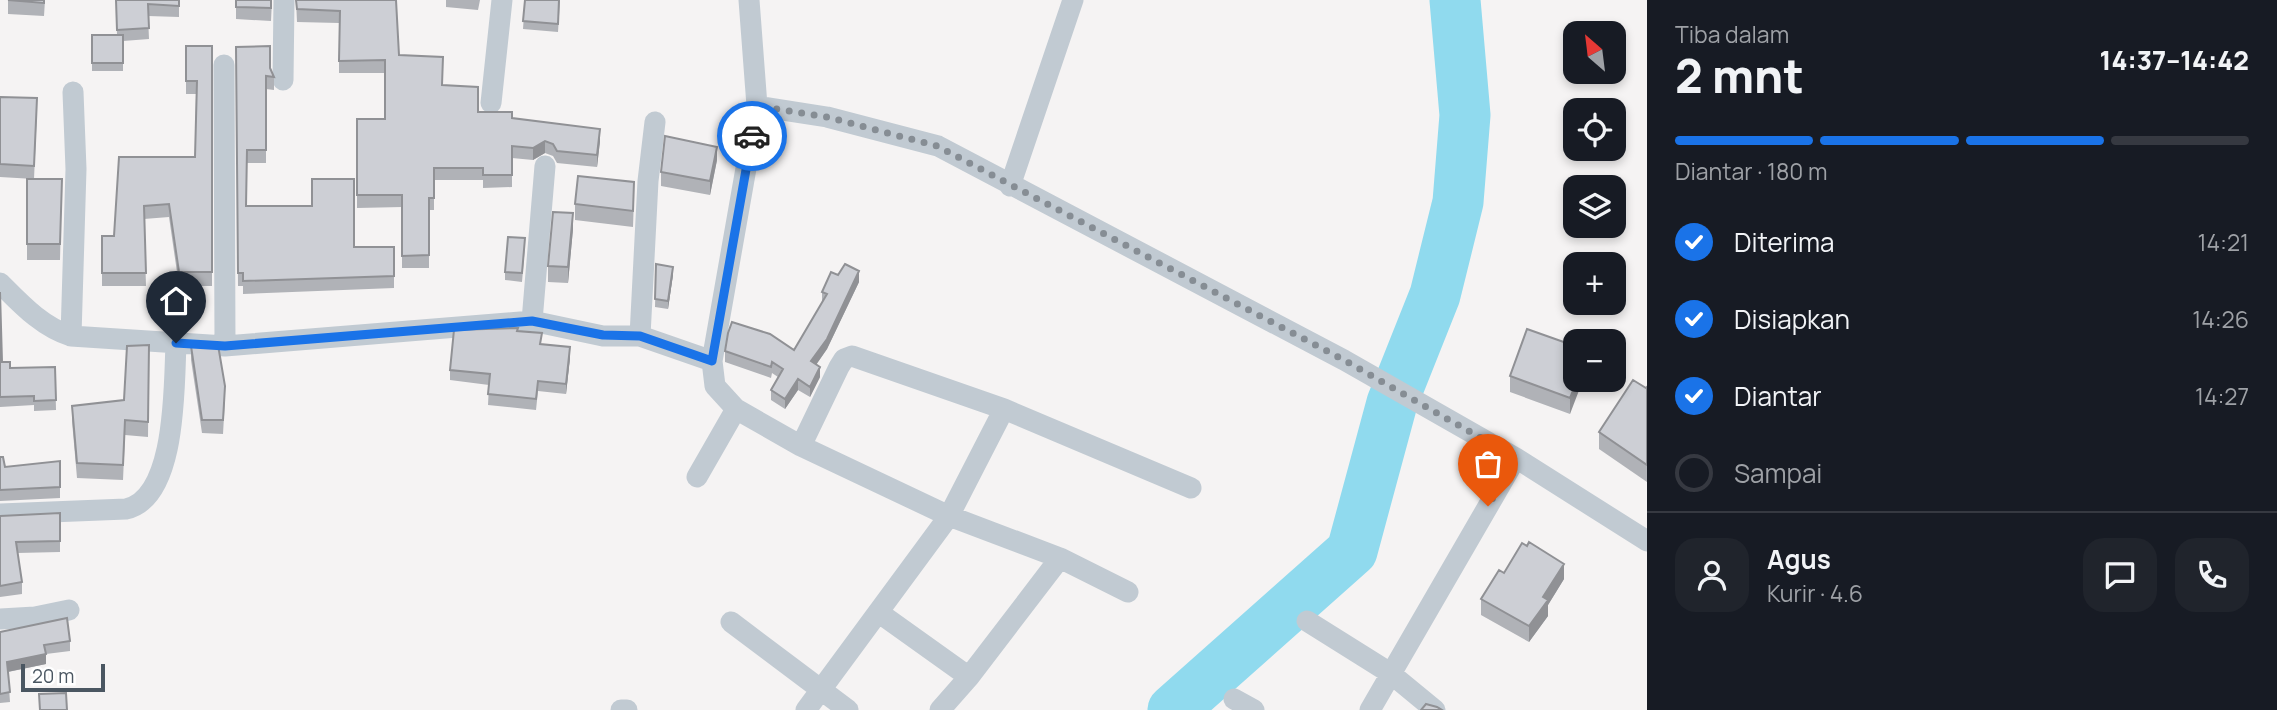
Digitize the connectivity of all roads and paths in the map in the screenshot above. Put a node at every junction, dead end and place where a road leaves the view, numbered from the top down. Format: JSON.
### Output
{"nodes":[{"id":1,"x":284,"y":0,"type":"edge"},
{"id":2,"x":502,"y":0,"type":"edge"},
{"id":3,"x":748,"y":0,"type":"edge"},
{"id":4,"x":1073,"y":0,"type":"edge"},
{"id":5,"x":224,"y":65,"type":"dead end"},
{"id":6,"x":283,"y":80,"type":"dead end"},
{"id":7,"x":74,"y":92,"type":"dead end"},
{"id":8,"x":491,"y":103,"type":"dead end"},
{"id":9,"x":757,"y":106,"type":"junction"},
{"id":10,"x":655,"y":122,"type":"dead end"},
{"id":11,"x":545,"y":166,"type":"dead end"},
{"id":12,"x":1010,"y":186,"type":"junction"},
{"id":13,"x":0,"y":283,"type":"edge"},
{"id":14,"x":532,"y":321,"type":"junction"},
{"id":15,"x":71,"y":336,"type":"junction"},
{"id":16,"x":640,"y":336,"type":"junction"},
{"id":17,"x":176,"y":343,"type":"junction"},
{"id":18,"x":225,"y":346,"type":"junction"},
{"id":19,"x":712,"y":361,"type":"junction"},
{"id":20,"x":736,"y":409,"type":"junction"},
{"id":21,"x":1004,"y":409,"type":"junction"},
{"id":22,"x":801,"y":446,"type":"junction"},
{"id":23,"x":1516,"y":458,"type":"junction"},
{"id":24,"x":697,"y":477,"type":"dead end"},
{"id":25,"x":1191,"y":488,"type":"dead end"},
{"id":26,"x":0,"y":514,"type":"edge"},
{"id":27,"x":949,"y":516,"type":"junction"},
{"id":28,"x":1647,"y":541,"type":"edge"},
{"id":29,"x":1060,"y":558,"type":"junction"},
{"id":30,"x":1128,"y":592,"type":"dead end"},
{"id":31,"x":69,"y":610,"type":"dead end"},
{"id":32,"x":878,"y":612,"type":"junction"},
{"id":33,"x":0,"y":619,"type":"edge"},
{"id":34,"x":1307,"y":621,"type":"dead end"},
{"id":35,"x":731,"y":622,"type":"dead end"},
{"id":36,"x":1390,"y":673,"type":"junction"},
{"id":37,"x":969,"y":677,"type":"junction"},
{"id":38,"x":823,"y":690,"type":"junction"},
{"id":39,"x":1234,"y":698,"type":"dead end"},
{"id":40,"x":621,"y":710,"type":"edge"},
{"id":41,"x":627,"y":710,"type":"edge"},
{"id":42,"x":806,"y":710,"type":"edge"},
{"id":43,"x":848,"y":710,"type":"edge"},
{"id":44,"x":940,"y":710,"type":"edge"},
{"id":45,"x":1254,"y":710,"type":"edge"},
{"id":46,"x":1370,"y":710,"type":"edge"},
{"id":47,"x":1435,"y":710,"type":"edge"}],
"edges":[{"from":1,"to":6,"type":"street"},
{"from":2,"to":8,"type":"street"},
{"from":3,"to":9,"type":"street"},
{"from":4,"to":12,"type":"street"},
{"from":5,"to":18,"type":"street"},
{"from":7,"to":15,"type":"street"},
{"from":9,"to":12,"type":"street"},
{"from":9,"to":19,"type":"street"},
{"from":10,"to":16,"type":"street"},
{"from":11,"to":14,"type":"street"},
{"from":12,"to":23,"type":"street"},
{"from":13,"to":15,"type":"street"},
{"from":14,"to":16,"type":"street"},
{"from":14,"to":18,"type":"street"},
{"from":15,"to":17,"type":"street"},
{"from":16,"to":19,"type":"street"},
{"from":17,"to":18,"type":"street"},
{"from":17,"to":26,"type":"street"},
{"from":19,"to":20,"type":"street"},
{"from":20,"to":22,"type":"street"},
{"from":20,"to":24,"type":"street"},
{"from":21,"to":22,"type":"street"},
{"from":21,"to":25,"type":"street"},
{"from":21,"to":27,"type":"street"},
{"from":22,"to":27,"type":"street"},
{"from":23,"to":28,"type":"street"},
{"from":23,"to":36,"type":"street"},
{"from":27,"to":29,"type":"street"},
{"from":27,"to":32,"type":"street"},
{"from":29,"to":30,"type":"street"},
{"from":29,"to":37,"type":"street"},
{"from":31,"to":33,"type":"street"},
{"from":32,"to":37,"type":"street"},
{"from":32,"to":38,"type":"street"},
{"from":34,"to":36,"type":"street"},
{"from":35,"to":38,"type":"street"},
{"from":36,"to":46,"type":"street"},
{"from":36,"to":47,"type":"street"},
{"from":37,"to":44,"type":"street"},
{"from":38,"to":42,"type":"street"},
{"from":38,"to":43,"type":"street"},
{"from":39,"to":45,"type":"street"},
{"from":40,"to":41,"type":"street"}]}
